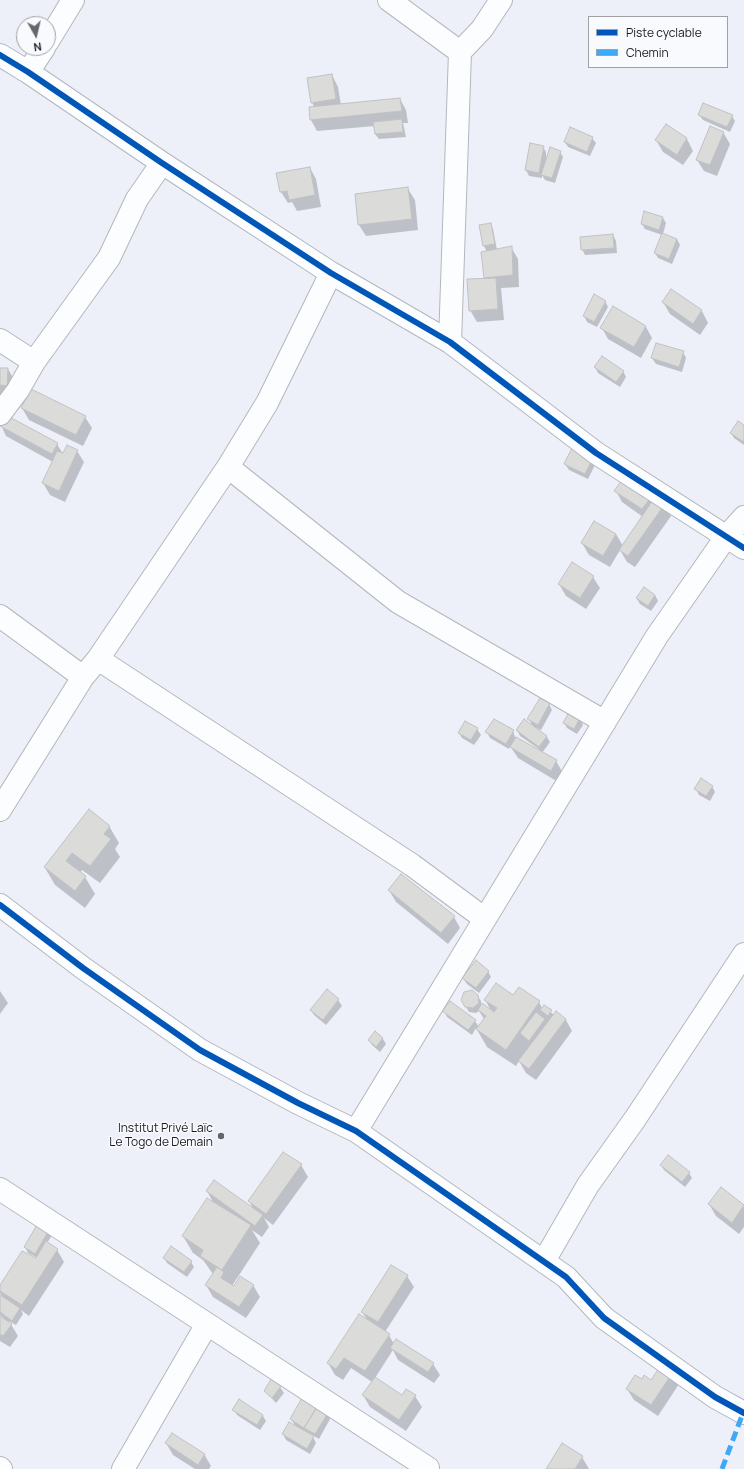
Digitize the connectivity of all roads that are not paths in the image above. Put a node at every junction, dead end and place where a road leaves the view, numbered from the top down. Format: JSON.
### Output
{"nodes":[{"id":1,"x":73,"y":0,"type":"edge"},
{"id":2,"x":389,"y":0,"type":"edge"},
{"id":3,"x":500,"y":0,"type":"edge"},
{"id":4,"x":56,"y":28,"type":"edge"},
{"id":5,"x":460,"y":52,"type":"junction"},
{"id":6,"x":0,"y":55,"type":"edge"},
{"id":7,"x":39,"y":56,"type":"edge"},
{"id":8,"x":28,"y":72,"type":"junction"},
{"id":9,"x":162,"y":164,"type":"junction"},
{"id":10,"x":331,"y":273,"type":"junction"},
{"id":11,"x":0,"y":340,"type":"edge"},
{"id":12,"x":450,"y":342,"type":"junction"},
{"id":13,"x":34,"y":362,"type":"junction"},
{"id":14,"x":0,"y":414,"type":"edge"},
{"id":15,"x":228,"y":467,"type":"junction"},
{"id":16,"x":744,"y":517,"type":"edge"},
{"id":17,"x":735,"y":543,"type":"edge"},
{"id":18,"x":0,"y":616,"type":"edge"},
{"id":19,"x":98,"y":659,"type":"junction"},
{"id":20,"x":83,"y":677,"type":"junction"},
{"id":21,"x":605,"y":722,"type":"junction"},
{"id":22,"x":0,"y":810,"type":"edge"},
{"id":23,"x":0,"y":905,"type":"edge"},
{"id":24,"x":485,"y":919,"type":"junction"},
{"id":25,"x":744,"y":954,"type":"edge"},
{"id":26,"x":356,"y":1131,"type":"junction"},
{"id":27,"x":0,"y":1189,"type":"edge"},
{"id":28,"x":544,"y":1261,"type":"junction"},
{"id":29,"x":208,"y":1324,"type":"junction"},
{"id":30,"x":744,"y":1413,"type":"edge"},
{"id":31,"x":428,"y":1468,"type":"dead end"},
{"id":32,"x":123,"y":1469,"type":"edge"}],
"edges":[{"from":1,"to":4,"type":"street"},
{"from":2,"to":5,"type":"street"},
{"from":3,"to":5,"type":"street"},
{"from":5,"to":12,"type":"street"},
{"from":6,"to":8,"type":"street"},
{"from":7,"to":8,"type":"street"},
{"from":8,"to":9,"type":"street"},
{"from":9,"to":10,"type":"street"},
{"from":9,"to":13,"type":"street"},
{"from":10,"to":12,"type":"street"},
{"from":10,"to":15,"type":"street"},
{"from":11,"to":13,"type":"street"},
{"from":12,"to":17,"type":"street"},
{"from":13,"to":14,"type":"street"},
{"from":15,"to":19,"type":"street"},
{"from":15,"to":21,"type":"street"},
{"from":16,"to":17,"type":"street"},
{"from":17,"to":21,"type":"street"},
{"from":18,"to":20,"type":"street"},
{"from":19,"to":20,"type":"street"},
{"from":19,"to":24,"type":"street"},
{"from":20,"to":22,"type":"street"},
{"from":21,"to":24,"type":"street"},
{"from":23,"to":26,"type":"street"},
{"from":24,"to":26,"type":"street"},
{"from":25,"to":28,"type":"street"},
{"from":26,"to":28,"type":"street"},
{"from":27,"to":29,"type":"street"},
{"from":28,"to":30,"type":"street"},
{"from":29,"to":31,"type":"street"},
{"from":29,"to":32,"type":"street"}]}
